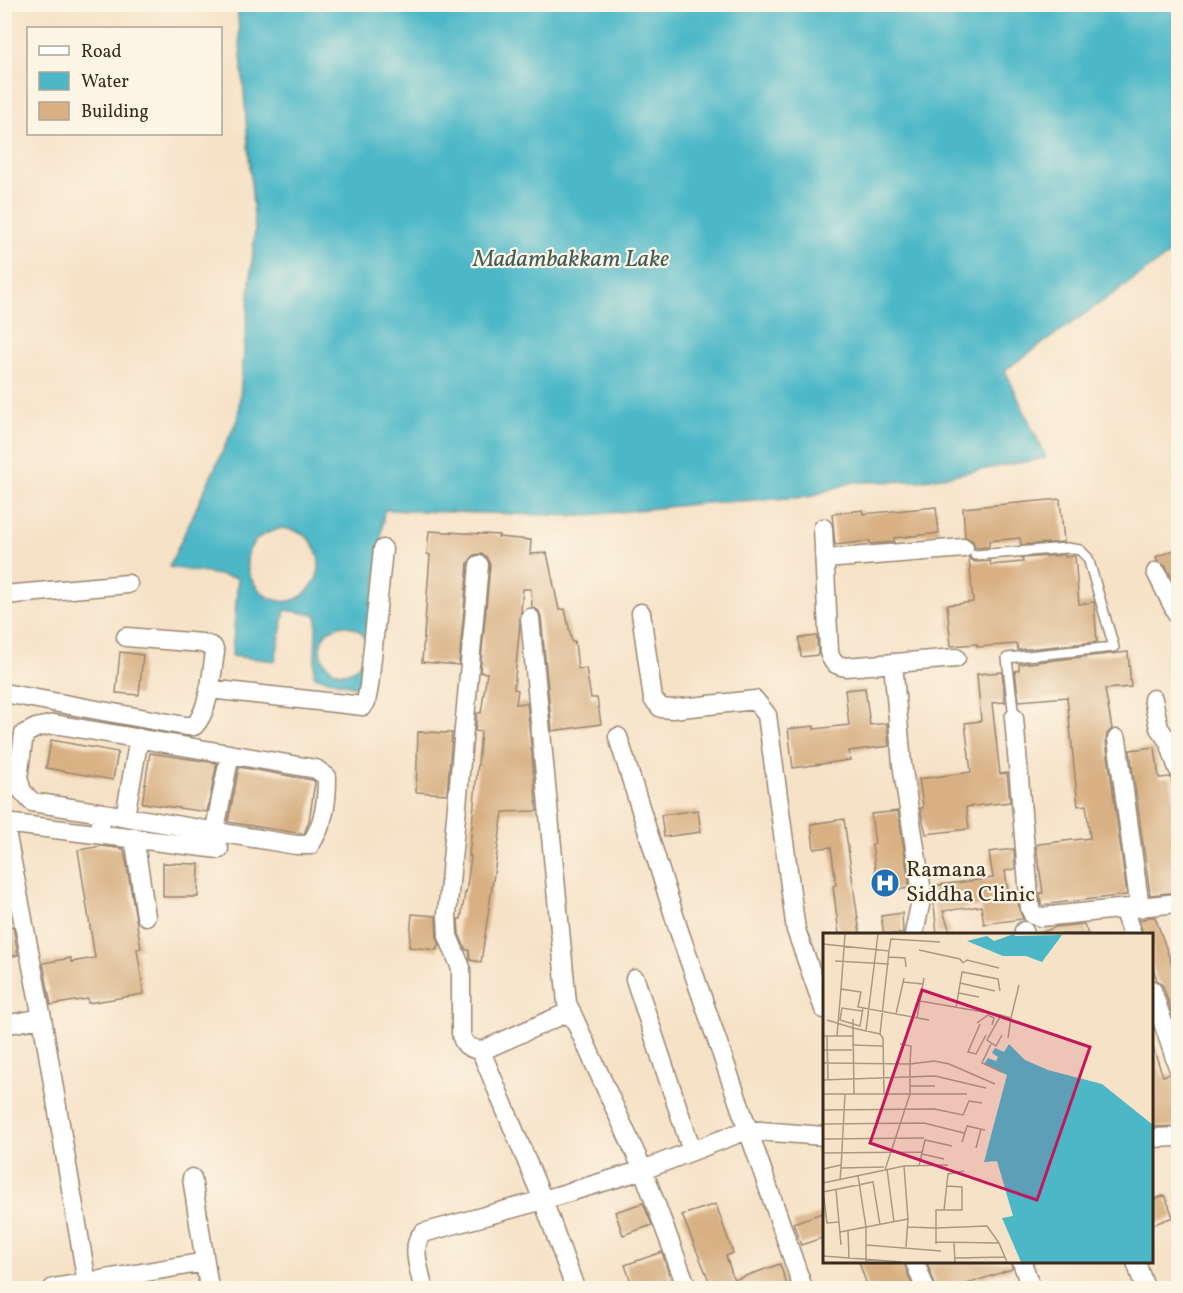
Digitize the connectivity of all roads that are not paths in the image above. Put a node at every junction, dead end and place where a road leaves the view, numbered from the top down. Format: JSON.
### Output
{"nodes":[{"id":1,"x":823,"y":528,"type":"dead end"},
{"id":2,"x":383,"y":549,"type":"dead end"},
{"id":3,"x":969,"y":552,"type":"joint"},
{"id":4,"x":825,"y":559,"type":"junction"},
{"id":5,"x":479,"y":565,"type":"dead end"},
{"id":6,"x":1156,"y":572,"type":"dead end"},
{"id":7,"x":128,"y":584,"type":"dead end"},
{"id":8,"x":4,"y":595,"type":"edge"},
{"id":9,"x":641,"y":613,"type":"dead end"},
{"id":10,"x":1179,"y":616,"type":"edge"},
{"id":11,"x":530,"y":618,"type":"dead end"},
{"id":12,"x":126,"y":637,"type":"dead end"},
{"id":13,"x":956,"y":658,"type":"dead end"},
{"id":14,"x":893,"y":663,"type":"junction"},
{"id":15,"x":209,"y":689,"type":"junction"},
{"id":16,"x":4,"y":693,"type":"edge"},
{"id":17,"x":1153,"y":699,"type":"dead end"},
{"id":18,"x":1014,"y":718,"type":"joint"},
{"id":19,"x":618,"y":737,"type":"dead end"},
{"id":20,"x":139,"y":738,"type":"junction"},
{"id":21,"x":1118,"y":740,"type":"dead end"},
{"id":22,"x":230,"y":754,"type":"junction"},
{"id":23,"x":1179,"y":769,"type":"edge"},
{"id":24,"x":103,"y":813,"type":"junction"},
{"id":25,"x":125,"y":816,"type":"junction"},
{"id":26,"x":5,"y":822,"type":"edge"},
{"id":27,"x":99,"y":833,"type":"junction"},
{"id":28,"x":134,"y":837,"type":"junction"},
{"id":29,"x":215,"y":843,"type":"junction"},
{"id":30,"x":1179,"y":903,"type":"edge"},
{"id":31,"x":1132,"y":909,"type":"junction"},
{"id":32,"x":146,"y":916,"type":"dead end"},
{"id":33,"x":914,"y":933,"type":"edge"},
{"id":34,"x":1132,"y":933,"type":"edge"},
{"id":35,"x":636,"y":979,"type":"dead end"},
{"id":36,"x":1153,"y":993,"type":"edge"},
{"id":37,"x":823,"y":1004,"type":"edge"},
{"id":38,"x":571,"y":1011,"type":"junction"},
{"id":39,"x":42,"y":1018,"type":"junction"},
{"id":40,"x":4,"y":1025,"type":"edge"},
{"id":41,"x":481,"y":1051,"type":"junction"},
{"id":42,"x":1179,"y":1067,"type":"edge"},
{"id":43,"x":747,"y":1130,"type":"junction"},
{"id":44,"x":823,"y":1136,"type":"edge"},
{"id":45,"x":1179,"y":1137,"type":"edge"},
{"id":46,"x":1153,"y":1138,"type":"edge"},
{"id":47,"x":692,"y":1151,"type":"junction"},
{"id":48,"x":644,"y":1170,"type":"junction"},
{"id":49,"x":192,"y":1178,"type":"dead end"},
{"id":50,"x":543,"y":1200,"type":"junction"},
{"id":51,"x":205,"y":1262,"type":"junction"},
{"id":52,"x":915,"y":1263,"type":"edge"},
{"id":53,"x":1022,"y":1263,"type":"edge"},
{"id":54,"x":1136,"y":1263,"type":"edge"},
{"id":55,"x":87,"y":1283,"type":"junction"},
{"id":56,"x":53,"y":1288,"type":"edge"},
{"id":57,"x":209,"y":1288,"type":"edge"},
{"id":58,"x":423,"y":1288,"type":"edge"},
{"id":59,"x":574,"y":1288,"type":"edge"},
{"id":60,"x":687,"y":1288,"type":"edge"},
{"id":61,"x":803,"y":1288,"type":"edge"},
{"id":62,"x":925,"y":1288,"type":"edge"},
{"id":63,"x":1031,"y":1288,"type":"edge"},
{"id":64,"x":1145,"y":1288,"type":"edge"}],
"edges":[{"from":1,"to":4,"type":"street"},
{"from":2,"to":15,"type":"street"},
{"from":3,"to":4,"type":"street"},
{"from":3,"to":18,"type":"lane"},
{"from":4,"to":14,"type":"street"},
{"from":5,"to":41,"type":"street"},
{"from":6,"to":10,"type":"street"},
{"from":7,"to":8,"type":"street"},
{"from":9,"to":37,"type":"street"},
{"from":11,"to":38,"type":"street"},
{"from":12,"to":15,"type":"street"},
{"from":13,"to":14,"type":"street"},
{"from":14,"to":33,"type":"street"},
{"from":15,"to":16,"type":"street"},
{"from":17,"to":23,"type":"street"},
{"from":18,"to":31,"type":"street"},
{"from":19,"to":43,"type":"street"},
{"from":20,"to":22,"type":"street"},
{"from":20,"to":24,"type":"street"},
{"from":20,"to":25,"type":"street"},
{"from":21,"to":31,"type":"street"},
{"from":22,"to":29,"type":"street"},
{"from":22,"to":29,"type":"street"},
{"from":24,"to":25,"type":"street"},
{"from":24,"to":27,"type":"street"},
{"from":25,"to":29,"type":"street"},
{"from":26,"to":27,"type":"street"},
{"from":26,"to":39,"type":"street"},
{"from":27,"to":28,"type":"street"},
{"from":28,"to":29,"type":"street"},
{"from":28,"to":32,"type":"street"},
{"from":30,"to":31,"type":"street"},
{"from":31,"to":34,"type":"street"},
{"from":35,"to":47,"type":"street"},
{"from":36,"to":42,"type":"street"},
{"from":38,"to":41,"type":"street"},
{"from":38,"to":48,"type":"street"},
{"from":39,"to":40,"type":"street"},
{"from":39,"to":55,"type":"street"},
{"from":41,"to":50,"type":"street"},
{"from":43,"to":44,"type":"street"},
{"from":43,"to":47,"type":"street"},
{"from":43,"to":61,"type":"street"},
{"from":45,"to":46,"type":"street"},
{"from":47,"to":48,"type":"street"},
{"from":48,"to":50,"type":"street"},
{"from":48,"to":60,"type":"street"},
{"from":49,"to":51,"type":"street"},
{"from":50,"to":58,"type":"street"},
{"from":50,"to":59,"type":"street"},
{"from":51,"to":55,"type":"street"},
{"from":51,"to":57,"type":"street"},
{"from":52,"to":62,"type":"street"},
{"from":53,"to":63,"type":"street"},
{"from":54,"to":64,"type":"street"},
{"from":55,"to":56,"type":"street"}]}
